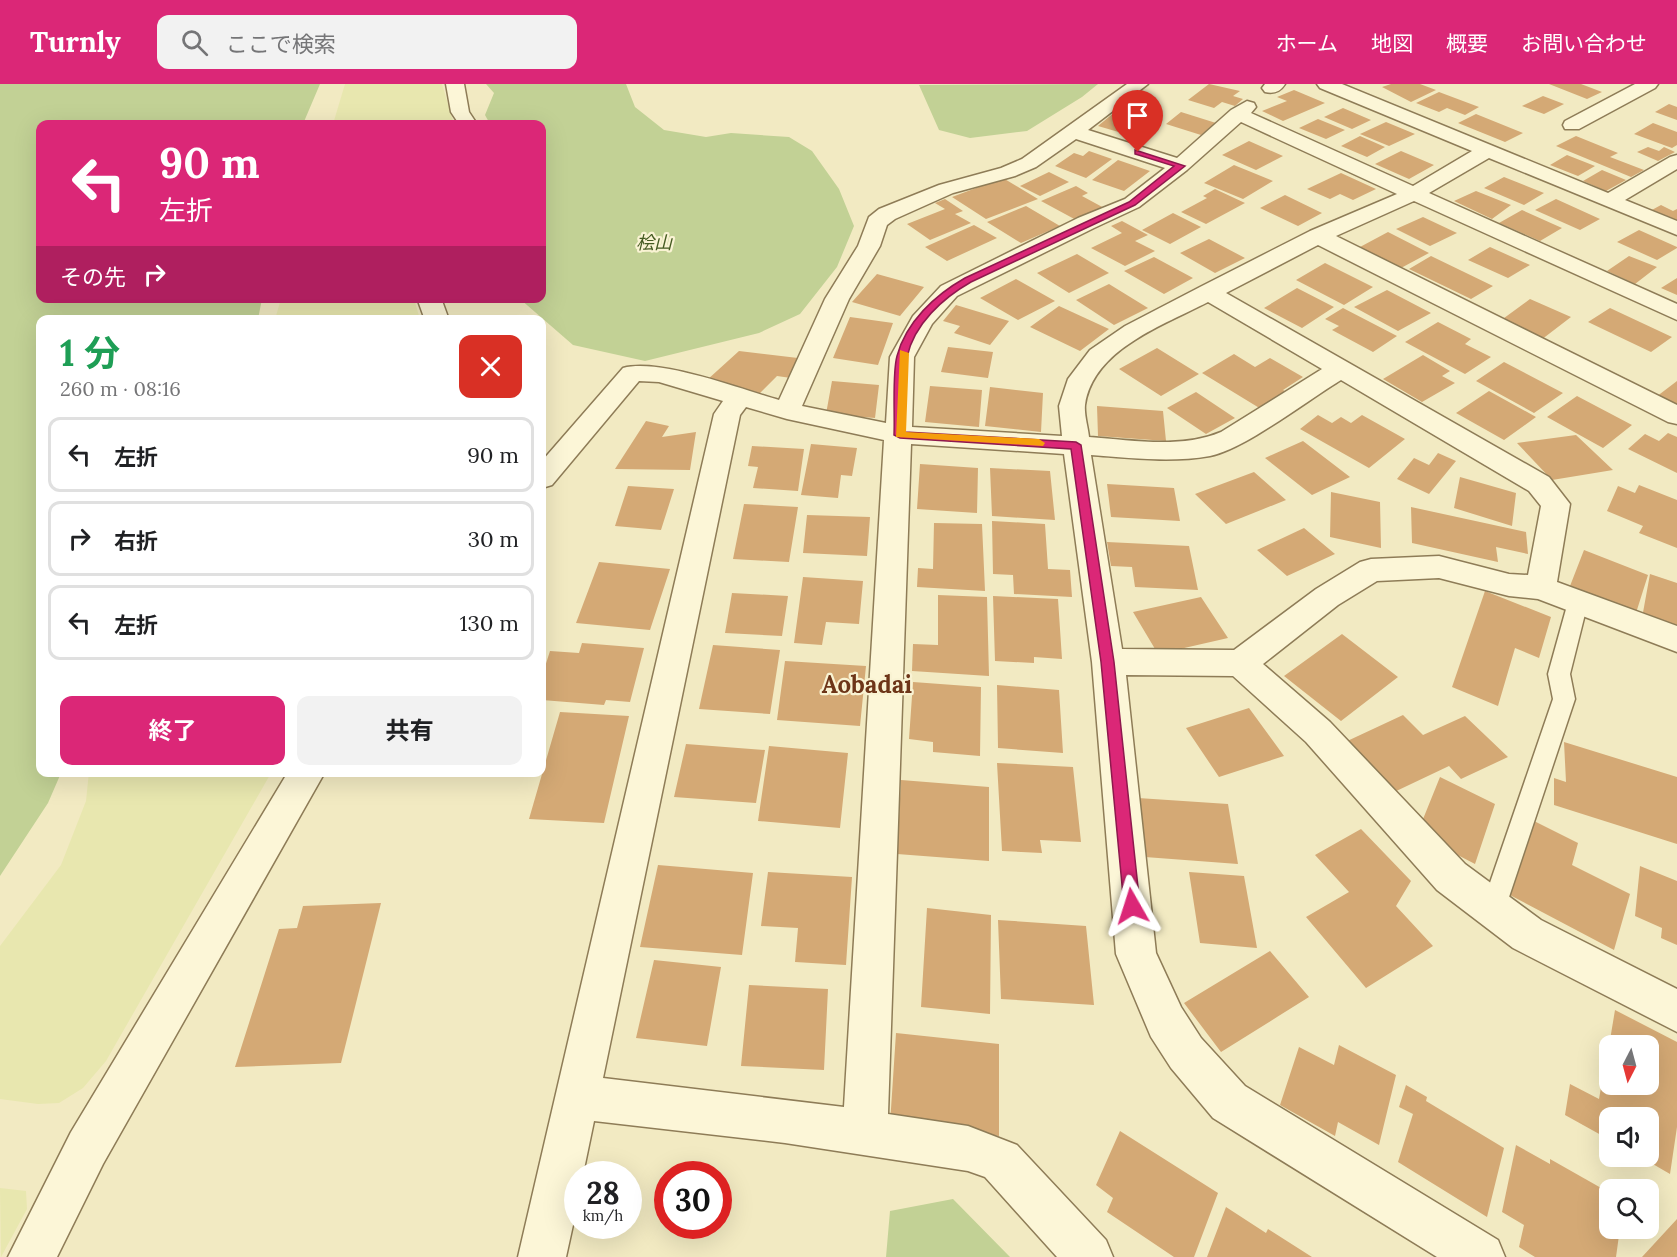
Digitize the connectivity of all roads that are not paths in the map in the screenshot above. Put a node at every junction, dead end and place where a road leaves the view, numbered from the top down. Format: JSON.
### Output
{"nodes":[{"id":1,"x":455,"y":84,"type":"edge"},
{"id":2,"x":1139,"y":84,"type":"edge"},
{"id":3,"x":1326,"y":84,"type":"edge"},
{"id":4,"x":1650,"y":84,"type":"edge"},
{"id":5,"x":465,"y":120,"type":"edge"},
{"id":6,"x":1572,"y":125,"type":"dead end"},
{"id":7,"x":1074,"y":132,"type":"junction"},
{"id":8,"x":1487,"y":151,"type":"junction"},
{"id":9,"x":1677,"y":161,"type":"edge"},
{"id":10,"x":1180,"y":166,"type":"junction"},
{"id":11,"x":1413,"y":194,"type":"junction"},
{"id":12,"x":1609,"y":201,"type":"junction"},
{"id":13,"x":1677,"y":229,"type":"edge"},
{"id":14,"x":1318,"y":236,"type":"junction"},
{"id":15,"x":1208,"y":292,"type":"junction"},
{"id":16,"x":1677,"y":313,"type":"edge"},
{"id":17,"x":1340,"y":369,"type":"junction"},
{"id":18,"x":739,"y":398,"type":"junction"},
{"id":19,"x":786,"y":411,"type":"junction"},
{"id":20,"x":1677,"y":416,"type":"edge"},
{"id":21,"x":900,"y":435,"type":"junction"},
{"id":22,"x":1076,"y":445,"type":"junction"},
{"id":23,"x":546,"y":473,"type":"edge"},
{"id":24,"x":1541,"y":588,"type":"junction"},
{"id":25,"x":1578,"y":602,"type":"junction"},
{"id":26,"x":1677,"y":639,"type":"edge"},
{"id":27,"x":1107,"y":662,"type":"junction"},
{"id":28,"x":1240,"y":663,"type":"junction"},
{"id":29,"x":304,"y":777,"type":"edge"},
{"id":30,"x":1493,"y":909,"type":"junction"},
{"id":31,"x":1677,"y":1011,"type":"edge"},
{"id":32,"x":577,"y":1097,"type":"junction"},
{"id":33,"x":865,"y":1132,"type":"junction"},
{"id":34,"x":32,"y":1257,"type":"edge"},
{"id":35,"x":542,"y":1257,"type":"edge"},
{"id":36,"x":1089,"y":1257,"type":"edge"},
{"id":37,"x":1482,"y":1257,"type":"edge"}],
"edges":[{"from":1,"to":5,"type":"street"},
{"from":2,"to":7,"type":"street"},
{"from":3,"to":8,"type":"street"},
{"from":4,"to":6,"type":"street"},
{"from":7,"to":10,"type":"street"},
{"from":7,"to":19,"type":"street"},
{"from":8,"to":11,"type":"street"},
{"from":8,"to":12,"type":"street"},
{"from":9,"to":12,"type":"street"},
{"from":10,"to":11,"type":"street"},
{"from":10,"to":21,"type":"street"},
{"from":11,"to":14,"type":"street"},
{"from":11,"to":16,"type":"street"},
{"from":12,"to":13,"type":"street"},
{"from":14,"to":15,"type":"street"},
{"from":14,"to":20,"type":"street"},
{"from":15,"to":17,"type":"street"},
{"from":15,"to":22,"type":"street"},
{"from":17,"to":22,"type":"street"},
{"from":17,"to":24,"type":"street"},
{"from":18,"to":19,"type":"street"},
{"from":18,"to":23,"type":"street"},
{"from":18,"to":32,"type":"street"},
{"from":19,"to":21,"type":"street"},
{"from":21,"to":22,"type":"street"},
{"from":21,"to":33,"type":"street"},
{"from":22,"to":27,"type":"street"},
{"from":24,"to":25,"type":"street"},
{"from":24,"to":28,"type":"street"},
{"from":25,"to":26,"type":"street"},
{"from":25,"to":30,"type":"lane"},
{"from":27,"to":28,"type":"street"},
{"from":27,"to":37,"type":"street"},
{"from":28,"to":30,"type":"street"},
{"from":29,"to":34,"type":"street"},
{"from":30,"to":31,"type":"street"},
{"from":32,"to":33,"type":"street"},
{"from":32,"to":35,"type":"street"},
{"from":33,"to":36,"type":"street"}]}
